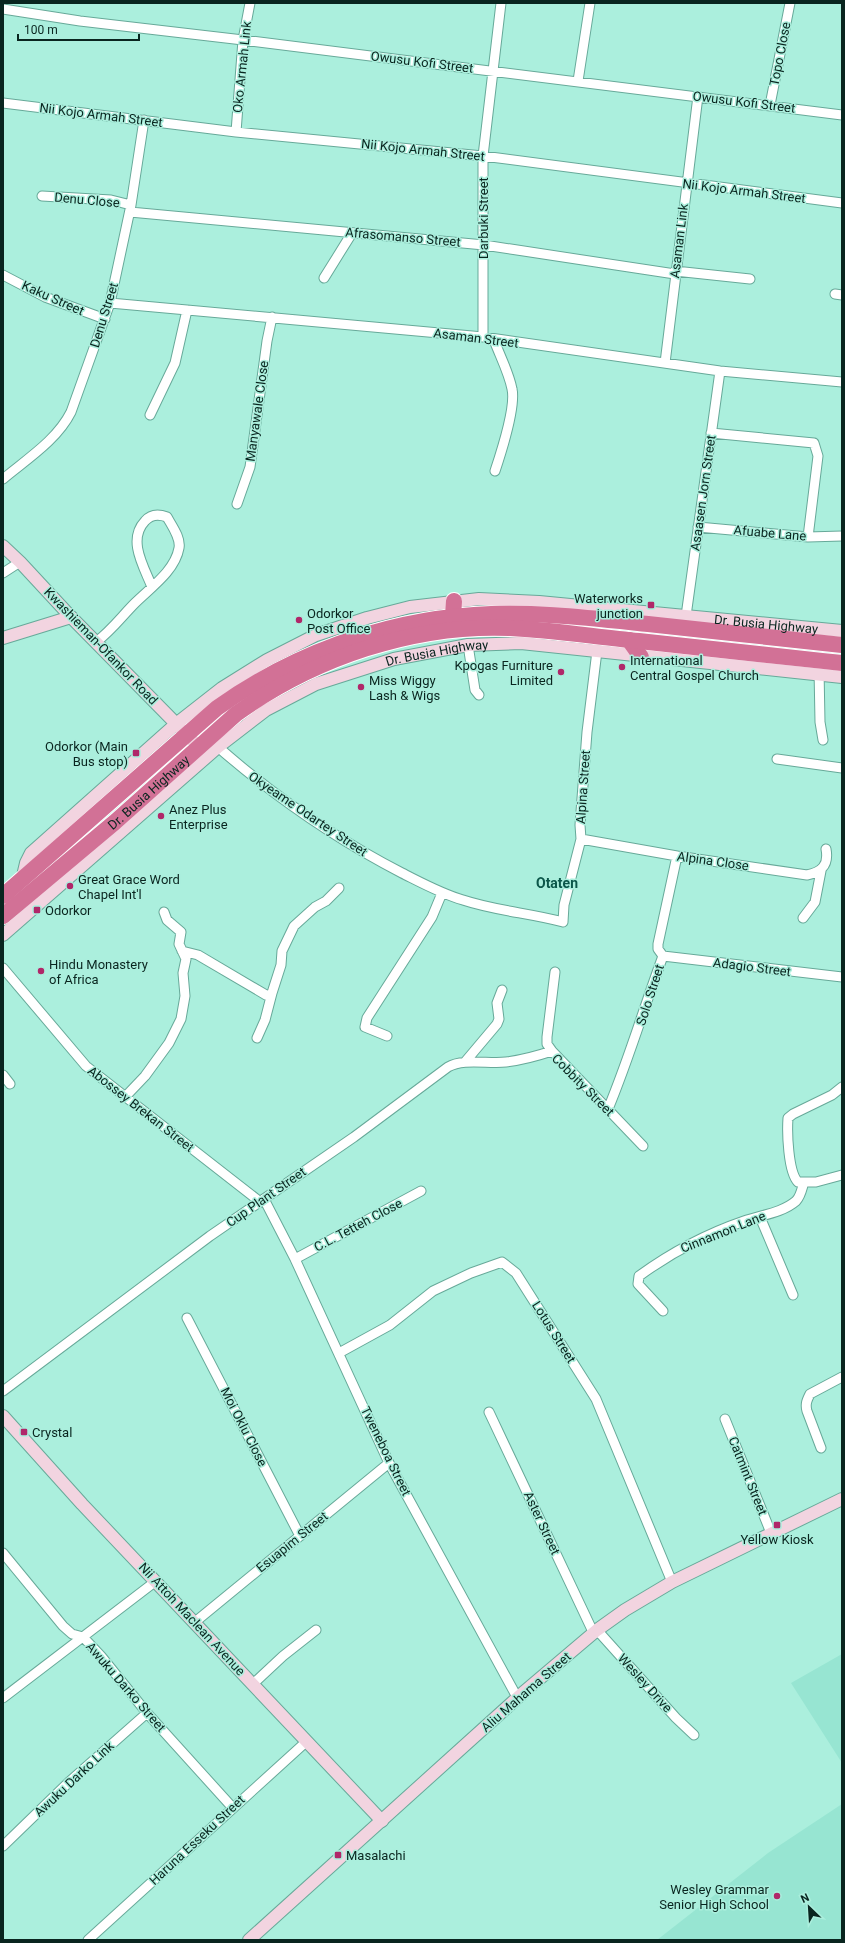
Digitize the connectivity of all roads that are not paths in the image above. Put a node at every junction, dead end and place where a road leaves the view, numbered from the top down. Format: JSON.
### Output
{"nodes":[{"id":1,"x":250,"y":3,"type":"edge"},
{"id":2,"x":501,"y":3,"type":"edge"},
{"id":3,"x":590,"y":3,"type":"edge"},
{"id":4,"x":790,"y":3,"type":"edge"},
{"id":5,"x":3,"y":9,"type":"edge"},
{"id":6,"x":244,"y":40,"type":"junction"},
{"id":7,"x":493,"y":71,"type":"junction"},
{"id":8,"x":578,"y":81,"type":"junction"},
{"id":9,"x":698,"y":96,"type":"junction"},
{"id":10,"x":3,"y":103,"type":"edge"},
{"id":11,"x":770,"y":105,"type":"junction"},
{"id":12,"x":842,"y":115,"type":"edge"},
{"id":13,"x":144,"y":120,"type":"junction"},
{"id":14,"x":236,"y":132,"type":"junction"},
{"id":15,"x":483,"y":156,"type":"junction"},
{"id":16,"x":687,"y":183,"type":"junction"},
{"id":17,"x":42,"y":196,"type":"dead end"},
{"id":18,"x":842,"y":203,"type":"edge"},
{"id":19,"x":130,"y":209,"type":"junction"},
{"id":20,"x":352,"y":233,"type":"junction"},
{"id":21,"x":484,"y":245,"type":"junction"},
{"id":22,"x":675,"y":272,"type":"junction"},
{"id":23,"x":3,"y":275,"type":"edge"},
{"id":24,"x":324,"y":278,"type":"dead end"},
{"id":25,"x":750,"y":279,"type":"dead end"},
{"id":26,"x":110,"y":303,"type":"junction"},
{"id":27,"x":187,"y":310,"type":"junction"},
{"id":28,"x":272,"y":317,"type":"junction"},
{"id":29,"x":105,"y":319,"type":"junction"},
{"id":30,"x":483,"y":337,"type":"junction"},
{"id":31,"x":494,"y":340,"type":"junction"},
{"id":32,"x":665,"y":363,"type":"junction"},
{"id":33,"x":720,"y":371,"type":"junction"},
{"id":34,"x":842,"y":382,"type":"edge"},
{"id":35,"x":150,"y":416,"type":"dead end"},
{"id":36,"x":711,"y":433,"type":"junction"},
{"id":37,"x":495,"y":471,"type":"dead end"},
{"id":38,"x":3,"y":480,"type":"edge"},
{"id":39,"x":237,"y":504,"type":"dead end"},
{"id":40,"x":698,"y":527,"type":"junction"},
{"id":41,"x":842,"y":536,"type":"edge"},
{"id":42,"x":808,"y":537,"type":"junction"},
{"id":43,"x":3,"y":546,"type":"edge"},
{"id":44,"x":20,"y":562,"type":"junction"},
{"id":45,"x":3,"y":573,"type":"edge"},
{"id":46,"x":152,"y":587,"type":"junction"},
{"id":47,"x":454,"y":601,"type":"junction"},
{"id":48,"x":686,"y":616,"type":"junction"},
{"id":49,"x":453,"y":617,"type":"junction"},
{"id":50,"x":71,"y":618,"type":"junction"},
{"id":51,"x":842,"y":631,"type":"edge"},
{"id":52,"x":3,"y":638,"type":"edge"},
{"id":53,"x":629,"y":640,"type":"junction"},
{"id":54,"x":96,"y":642,"type":"junction"},
{"id":55,"x":468,"y":645,"type":"junction"},
{"id":56,"x":842,"y":645,"type":"edge"},
{"id":57,"x":597,"y":650,"type":"junction"},
{"id":58,"x":641,"y":657,"type":"junction"},
{"id":59,"x":842,"y":663,"type":"edge"},
{"id":60,"x":819,"y":667,"type":"junction"},
{"id":61,"x":842,"y":677,"type":"edge"},
{"id":62,"x":256,"y":683,"type":"junction"},
{"id":63,"x":479,"y":695,"type":"dead end"},
{"id":64,"x":162,"y":708,"type":"junction"},
{"id":65,"x":195,"y":709,"type":"junction"},
{"id":66,"x":181,"y":729,"type":"junction"},
{"id":67,"x":823,"y":740,"type":"dead end"},
{"id":68,"x":199,"y":747,"type":"junction"},
{"id":69,"x":218,"y":747,"type":"junction"},
{"id":70,"x":777,"y":759,"type":"dead end"},
{"id":71,"x":842,"y":768,"type":"edge"},
{"id":72,"x":581,"y":839,"type":"junction"},
{"id":73,"x":83,"y":849,"type":"junction"},
{"id":74,"x":826,"y":849,"type":"dead end"},
{"id":75,"x":677,"y":856,"type":"junction"},
{"id":76,"x":821,"y":871,"type":"junction"},
{"id":77,"x":339,"y":888,"type":"dead end"},
{"id":78,"x":442,"y":893,"type":"junction"},
{"id":79,"x":3,"y":896,"type":"edge"},
{"id":80,"x":164,"y":912,"type":"dead end"},
{"id":81,"x":3,"y":916,"type":"edge"},
{"id":82,"x":803,"y":918,"type":"dead end"},
{"id":83,"x":563,"y":922,"type":"joint"},
{"id":84,"x":3,"y":935,"type":"edge"},
{"id":85,"x":182,"y":951,"type":"junction"},
{"id":86,"x":663,"y":956,"type":"junction"},
{"id":87,"x":3,"y":968,"type":"edge"},
{"id":88,"x":555,"y":972,"type":"dead end"},
{"id":89,"x":842,"y":977,"type":"edge"},
{"id":90,"x":502,"y":990,"type":"dead end"},
{"id":91,"x":272,"y":993,"type":"junction"},
{"id":92,"x":387,"y":1036,"type":"dead end"},
{"id":93,"x":257,"y":1038,"type":"dead end"},
{"id":94,"x":552,"y":1051,"type":"junction"},
{"id":95,"x":465,"y":1062,"type":"junction"},
{"id":96,"x":3,"y":1075,"type":"edge"},
{"id":97,"x":10,"y":1084,"type":"dead end"},
{"id":98,"x":842,"y":1087,"type":"edge"},
{"id":99,"x":125,"y":1097,"type":"junction"},
{"id":100,"x":608,"y":1109,"type":"junction"},
{"id":101,"x":643,"y":1146,"type":"dead end"},
{"id":102,"x":842,"y":1175,"type":"edge"},
{"id":103,"x":804,"y":1182,"type":"junction"},
{"id":104,"x":421,"y":1191,"type":"dead end"},
{"id":105,"x":261,"y":1200,"type":"junction"},
{"id":106,"x":760,"y":1216,"type":"junction"},
{"id":107,"x":295,"y":1259,"type":"junction"},
{"id":108,"x":794,"y":1295,"type":"dead end"},
{"id":109,"x":663,"y":1311,"type":"dead end"},
{"id":110,"x":187,"y":1318,"type":"dead end"},
{"id":111,"x":339,"y":1353,"type":"junction"},
{"id":112,"x":842,"y":1377,"type":"edge"},
{"id":113,"x":3,"y":1391,"type":"edge"},
{"id":114,"x":489,"y":1412,"type":"dead end"},
{"id":115,"x":3,"y":1416,"type":"edge"},
{"id":116,"x":725,"y":1419,"type":"dead end"},
{"id":117,"x":821,"y":1448,"type":"dead end"},
{"id":118,"x":389,"y":1463,"type":"junction"},
{"id":119,"x":842,"y":1498,"type":"edge"},
{"id":120,"x":771,"y":1533,"type":"junction"},
{"id":121,"x":300,"y":1536,"type":"junction"},
{"id":122,"x":3,"y":1553,"type":"edge"},
{"id":123,"x":156,"y":1581,"type":"junction"},
{"id":124,"x":672,"y":1582,"type":"junction"},
{"id":125,"x":195,"y":1622,"type":"junction"},
{"id":126,"x":316,"y":1630,"type":"dead end"},
{"id":127,"x":595,"y":1632,"type":"junction"},
{"id":128,"x":83,"y":1637,"type":"junction"},
{"id":129,"x":253,"y":1684,"type":"junction"},
{"id":130,"x":3,"y":1698,"type":"edge"},
{"id":131,"x":518,"y":1699,"type":"junction"},
{"id":132,"x":147,"y":1713,"type":"junction"},
{"id":133,"x":694,"y":1735,"type":"dead end"},
{"id":134,"x":306,"y":1741,"type":"junction"},
{"id":135,"x":232,"y":1807,"type":"junction"},
{"id":136,"x":382,"y":1821,"type":"junction"},
{"id":137,"x":3,"y":1846,"type":"edge"},
{"id":138,"x":88,"y":1940,"type":"edge"},
{"id":139,"x":249,"y":1940,"type":"edge"}],
"edges":[{"from":1,"to":6,"type":"street","name":"Oko Armah Link"},
{"from":2,"to":7,"type":"street","name":"Darbuki Street"},
{"from":3,"to":8,"type":"street"},
{"from":4,"to":11,"type":"street","name":"Topo Close"},
{"from":5,"to":6,"type":"street","name":"Owusu Kofi Street"},
{"from":6,"to":7,"type":"street","name":"Owusu Kofi Street"},
{"from":6,"to":14,"type":"street","name":"Oko Armah Link"},
{"from":7,"to":8,"type":"street","name":"Owusu Kofi Street"},
{"from":7,"to":15,"type":"street","name":"Darbuki Street"},
{"from":8,"to":9,"type":"street","name":"Owusu Kofi Street"},
{"from":9,"to":11,"type":"street","name":"Owusu Kofi Street"},
{"from":9,"to":16,"type":"street","name":"Asaman Link"},
{"from":10,"to":13,"type":"street","name":"Nii Kojo Armah Street"},
{"from":11,"to":12,"type":"street","name":"Owusu Kofi Street"},
{"from":13,"to":14,"type":"street","name":"Nii Kojo Armah Street"},
{"from":13,"to":19,"type":"street","name":"Denu Street"},
{"from":14,"to":15,"type":"street","name":"Nii Kojo Armah Street"},
{"from":15,"to":16,"type":"street","name":"Nii Kojo Armah Street"},
{"from":15,"to":21,"type":"street","name":"Darbuki Street"},
{"from":16,"to":18,"type":"street","name":"Nii Kojo Armah Street"},
{"from":16,"to":22,"type":"street","name":"Asaman Link"},
{"from":17,"to":19,"type":"street","name":"Denu Close"},
{"from":19,"to":20,"type":"street","name":"Afrasomanso Street"},
{"from":19,"to":26,"type":"street","name":"Denu Street"},
{"from":20,"to":21,"type":"street","name":"Afrasomanso Street"},
{"from":20,"to":24,"type":"street"},
{"from":21,"to":22,"type":"street","name":"Afrasomanso Street"},
{"from":21,"to":30,"type":"street","name":"Darbuki Street"},
{"from":22,"to":25,"type":"street","name":"Afrasomanso Street"},
{"from":22,"to":32,"type":"street","name":"Asaman Link"},
{"from":23,"to":29,"type":"street","name":"Kaku Street"},
{"from":26,"to":27,"type":"street","name":"Asaman Street"},
{"from":26,"to":29,"type":"street","name":"Denu Street"},
{"from":27,"to":28,"type":"street","name":"Asaman Street"},
{"from":27,"to":35,"type":"street"},
{"from":28,"to":30,"type":"street","name":"Asaman Street"},
{"from":28,"to":39,"type":"street","name":"Manyawale Close"},
{"from":29,"to":38,"type":"street","name":"Denu Street"},
{"from":30,"to":31,"type":"street","name":"Asaman Street"},
{"from":31,"to":32,"type":"street","name":"Asaman Street"},
{"from":31,"to":37,"type":"street"},
{"from":32,"to":33,"type":"street","name":"Asaman Street"},
{"from":33,"to":34,"type":"street","name":"Asaman Street"},
{"from":33,"to":36,"type":"street","name":"Asaasen Jorn Street"},
{"from":36,"to":40,"type":"street","name":"Asaasen Jorn Street"},
{"from":36,"to":42,"type":"street"},
{"from":40,"to":42,"type":"street","name":"Afuabe Lane"},
{"from":40,"to":48,"type":"street","name":"Asaasen Jorn Street"},
{"from":41,"to":42,"type":"street","name":"Afuabe Lane"},
{"from":43,"to":44,"type":"street","name":"Kwashieman-Ofankor Road"},
{"from":44,"to":45,"type":"street"},
{"from":44,"to":50,"type":"street","name":"Kwashieman-Ofankor Road"},
{"from":46,"to":46,"type":"street"},
{"from":46,"to":54,"type":"street"},
{"from":47,"to":48,"type":"street","name":"Dr. Busia Highway"},
{"from":47,"to":49,"type":"highway"},
{"from":47,"to":65,"type":"street","name":"Dr. Busia Highway"},
{"from":48,"to":51,"type":"street","name":"Dr. Busia Highway"},
{"from":49,"to":56,"type":"highway","name":"Dr. Busia Highway"},
{"from":49,"to":62,"type":"highway","name":"Dr. Busia Highway"},
{"from":50,"to":52,"type":"street"},
{"from":50,"to":54,"type":"street","name":"Kwashieman-Ofankor Road"},
{"from":53,"to":58,"type":"highway"},
{"from":53,"to":60,"type":"highway","name":"Dr. Busia Highway"},
{"from":53,"to":68,"type":"highway","name":"Dr. Busia Highway"},
{"from":54,"to":64,"type":"street","name":"Kwashieman-Ofankor Road"},
{"from":55,"to":57,"type":"street","name":"Dr. Busia Highway"},
{"from":55,"to":63,"type":"street"},
{"from":55,"to":69,"type":"street","name":"Dr. Busia Highway"},
{"from":57,"to":58,"type":"street","name":"Dr. Busia Highway"},
{"from":57,"to":72,"type":"street","name":"Alpina Street"},
{"from":58,"to":60,"type":"street","name":"Dr. Busia Highway"},
{"from":59,"to":60,"type":"highway","name":"Dr. Busia Highway"},
{"from":60,"to":61,"type":"street","name":"Dr. Busia Highway"},
{"from":60,"to":67,"type":"street"},
{"from":62,"to":66,"type":"highway","name":"Dr. Busia Highway"},
{"from":62,"to":68,"type":"highway"},
{"from":64,"to":65,"type":"street"},
{"from":64,"to":66,"type":"street","name":"Kwashieman-Ofankor Road"},
{"from":65,"to":66,"type":"street","name":"Dr. Busia Highway"},
{"from":66,"to":68,"type":"street","name":"Kwashieman-Ofankor Road"},
{"from":66,"to":73,"type":"highway"},
{"from":66,"to":79,"type":"highway","name":"Dr. Busia Highway"},
{"from":68,"to":73,"type":"highway","name":"Dr. Busia Highway"},
{"from":69,"to":78,"type":"street","name":"Okyeame Odartey Street"},
{"from":69,"to":84,"type":"street","name":"Dr. Busia Highway"},
{"from":70,"to":71,"type":"street"},
{"from":72,"to":75,"type":"street","name":"Alpina Close"},
{"from":72,"to":83,"type":"street","name":"Alpina Street"},
{"from":73,"to":81,"type":"highway","name":"Dr. Busia Highway"},
{"from":74,"to":76,"type":"street"},
{"from":75,"to":76,"type":"street","name":"Alpina Close"},
{"from":75,"to":86,"type":"street","name":"Solo Street"},
{"from":76,"to":82,"type":"street"},
{"from":77,"to":91,"type":"street"},
{"from":78,"to":83,"type":"street","name":"Okyeame Odartey Street"},
{"from":78,"to":92,"type":"street"},
{"from":80,"to":85,"type":"street"},
{"from":85,"to":91,"type":"street"},
{"from":85,"to":99,"type":"street"},
{"from":86,"to":89,"type":"street","name":"Adagio Street"},
{"from":86,"to":100,"type":"street","name":"Solo Street"},
{"from":87,"to":99,"type":"street","name":"Abossey Brekan Street"},
{"from":88,"to":94,"type":"street"},
{"from":90,"to":95,"type":"street"},
{"from":91,"to":93,"type":"street"},
{"from":94,"to":95,"type":"street","name":"Cobbity Street"},
{"from":94,"to":100,"type":"street","name":"Cobbity Street"},
{"from":95,"to":105,"type":"street","name":"Cup Plant Street"},
{"from":96,"to":97,"type":"street"},
{"from":98,"to":103,"type":"street"},
{"from":99,"to":105,"type":"street","name":"Abossey Brekan Street"},
{"from":100,"to":101,"type":"street","name":"Cobbity Street"},
{"from":102,"to":103,"type":"street"},
{"from":103,"to":106,"type":"street","name":"Cinnamon Lane"},
{"from":104,"to":107,"type":"street","name":"C.L. Tetteh Close"},
{"from":105,"to":107,"type":"street","name":"Tweneboa Street"},
{"from":105,"to":113,"type":"street","name":"Cup Plant Street"},
{"from":106,"to":108,"type":"street"},
{"from":106,"to":109,"type":"street","name":"Cinnamon Lane"},
{"from":107,"to":111,"type":"street","name":"Tweneboa Street"},
{"from":110,"to":121,"type":"street","name":"Moi Oklu Close"},
{"from":111,"to":118,"type":"street","name":"Tweneboa Street"},
{"from":111,"to":124,"type":"street","name":"Lotus Street"},
{"from":112,"to":117,"type":"street"},
{"from":114,"to":127,"type":"street","name":"Aster Street"},
{"from":115,"to":123,"type":"street","name":"Nii Attoh Maclean Avenue"},
{"from":116,"to":120,"type":"street","name":"Catmint Street"},
{"from":118,"to":121,"type":"street","name":"Esuapim Street"},
{"from":118,"to":131,"type":"street","name":"Tweneboa Street"},
{"from":119,"to":120,"type":"street","name":"Aliu Mahama Street"},
{"from":120,"to":124,"type":"street","name":"Aliu Mahama Street"},
{"from":121,"to":125,"type":"street","name":"Esuapim Street"},
{"from":122,"to":128,"type":"street","name":"Awuku Darko Street"},
{"from":123,"to":125,"type":"street","name":"Nii Attoh Maclean Avenue"},
{"from":123,"to":128,"type":"street"},
{"from":124,"to":127,"type":"street","name":"Aliu Mahama Street"},
{"from":125,"to":129,"type":"street","name":"Nii Attoh Maclean Avenue"},
{"from":126,"to":129,"type":"street"},
{"from":127,"to":131,"type":"street","name":"Aliu Mahama Street"},
{"from":127,"to":133,"type":"street","name":"Wesley Drive"},
{"from":128,"to":130,"type":"street"},
{"from":128,"to":132,"type":"street","name":"Awuku Darko Street"},
{"from":129,"to":134,"type":"street","name":"Nii Attoh Maclean Avenue"},
{"from":131,"to":136,"type":"street","name":"Aliu Mahama Street"},
{"from":132,"to":135,"type":"street","name":"Awuku Darko Street"},
{"from":132,"to":137,"type":"street","name":"Awuku Darko Link"},
{"from":134,"to":135,"type":"street","name":"Haruna Esseku Street"},
{"from":134,"to":136,"type":"street","name":"Nii Attoh Maclean Avenue"},
{"from":135,"to":138,"type":"street","name":"Haruna Esseku Street"},
{"from":136,"to":139,"type":"street","name":"Aliu Mahama Street"}]}
